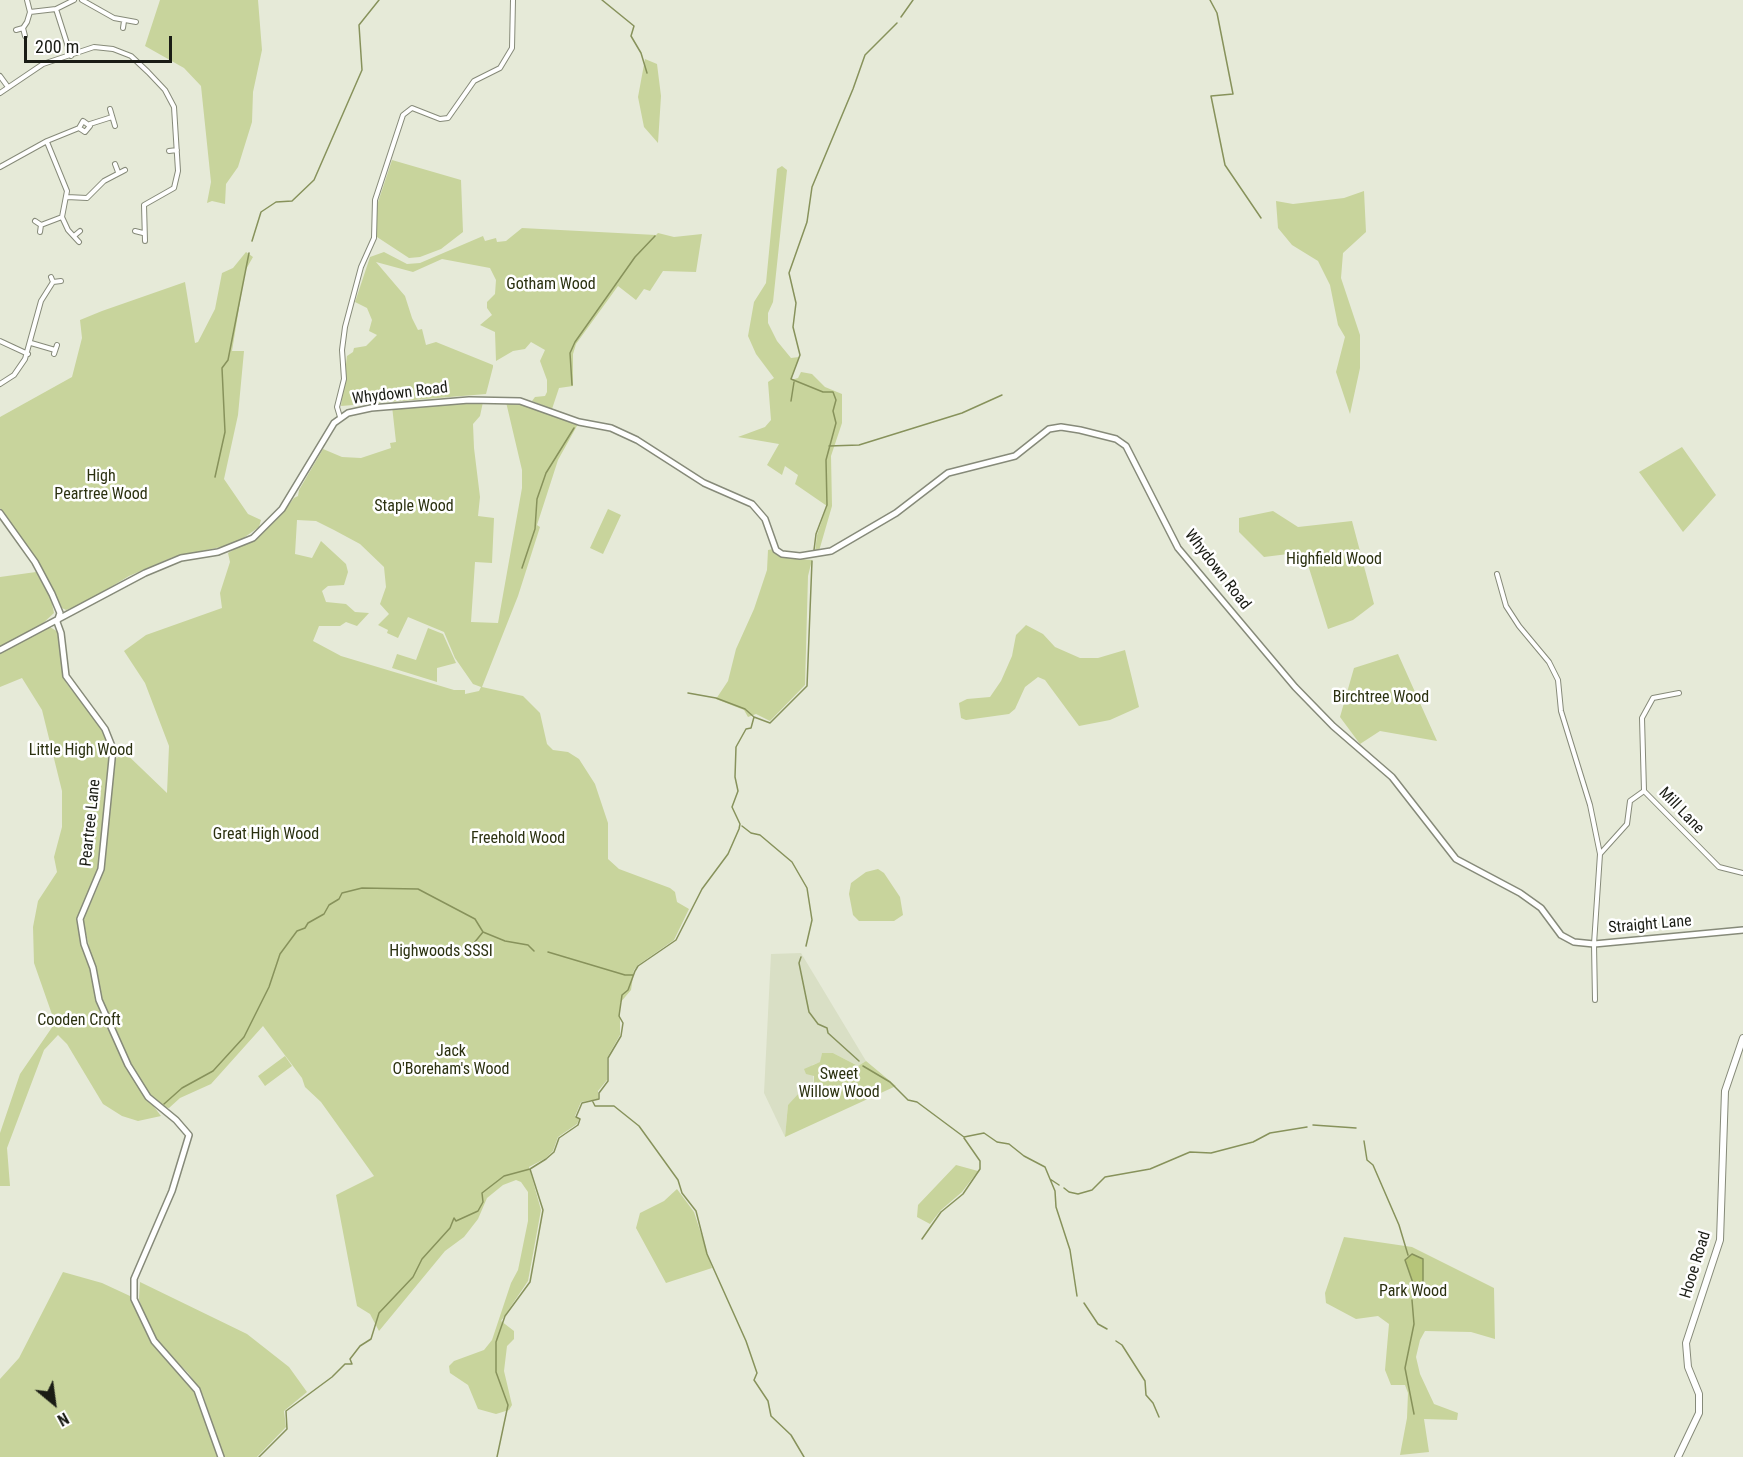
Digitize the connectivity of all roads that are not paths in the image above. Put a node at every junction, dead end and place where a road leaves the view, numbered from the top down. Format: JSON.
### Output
{"nodes":[{"id":1,"x":27,"y":0,"type":"edge"},
{"id":2,"x":74,"y":0,"type":"edge"},
{"id":3,"x":82,"y":0,"type":"edge"},
{"id":4,"x":513,"y":0,"type":"edge"},
{"id":5,"x":56,"y":9,"type":"junction"},
{"id":6,"x":30,"y":12,"type":"junction"},
{"id":7,"x":124,"y":21,"type":"junction"},
{"id":8,"x":136,"y":22,"type":"dead end"},
{"id":9,"x":23,"y":28,"type":"junction"},
{"id":10,"x":123,"y":28,"type":"dead end"},
{"id":11,"x":16,"y":30,"type":"dead end"},
{"id":12,"x":26,"y":36,"type":"dead end"},
{"id":13,"x":71,"y":56,"type":"junction"},
{"id":14,"x":0,"y":76,"type":"edge"},
{"id":15,"x":8,"y":87,"type":"junction"},
{"id":16,"x":0,"y":93,"type":"edge"},
{"id":17,"x":110,"y":109,"type":"dead end"},
{"id":18,"x":112,"y":117,"type":"junction"},
{"id":19,"x":90,"y":124,"type":"junction"},
{"id":20,"x":115,"y":126,"type":"dead end"},
{"id":21,"x":79,"y":128,"type":"junction"},
{"id":22,"x":47,"y":141,"type":"junction"},
{"id":23,"x":177,"y":150,"type":"junction"},
{"id":24,"x":169,"y":151,"type":"dead end"},
{"id":25,"x":114,"y":164,"type":"dead end"},
{"id":26,"x":0,"y":167,"type":"edge"},
{"id":27,"x":124,"y":170,"type":"dead end"},
{"id":28,"x":118,"y":172,"type":"junction"},
{"id":29,"x":67,"y":197,"type":"junction"},
{"id":30,"x":62,"y":217,"type":"junction"},
{"id":31,"x":35,"y":221,"type":"dead end"},
{"id":32,"x":41,"y":225,"type":"junction"},
{"id":33,"x":80,"y":231,"type":"dead end"},
{"id":34,"x":135,"y":231,"type":"dead end"},
{"id":35,"x":40,"y":232,"type":"dead end"},
{"id":36,"x":143,"y":233,"type":"junction"},
{"id":37,"x":74,"y":236,"type":"junction"},
{"id":38,"x":145,"y":241,"type":"dead end"},
{"id":39,"x":79,"y":242,"type":"dead end"},
{"id":40,"x":51,"y":277,"type":"dead end"},
{"id":41,"x":61,"y":281,"type":"dead end"},
{"id":42,"x":53,"y":282,"type":"junction"},
{"id":43,"x":0,"y":341,"type":"edge"},
{"id":44,"x":31,"y":343,"type":"junction"},
{"id":45,"x":55,"y":350,"type":"dead end"},
{"id":46,"x":28,"y":354,"type":"junction"},
{"id":47,"x":0,"y":384,"type":"edge"},
{"id":48,"x":340,"y":417,"type":"junction"},
{"id":49,"x":0,"y":513,"type":"edge"},
{"id":50,"x":1497,"y":574,"type":"dead end"},
{"id":51,"x":58,"y":618,"type":"junction"},
{"id":52,"x":0,"y":650,"type":"edge"},
{"id":53,"x":1679,"y":693,"type":"dead end"},
{"id":54,"x":1644,"y":790,"type":"junction"},
{"id":55,"x":1600,"y":854,"type":"junction"},
{"id":56,"x":1743,"y":873,"type":"edge"},
{"id":57,"x":1743,"y":930,"type":"edge"},
{"id":58,"x":1561,"y":935,"type":"joint"},
{"id":59,"x":1594,"y":944,"type":"junction"},
{"id":60,"x":1595,"y":1000,"type":"dead end"},
{"id":61,"x":1743,"y":1038,"type":"edge"},
{"id":62,"x":221,"y":1457,"type":"edge"},
{"id":63,"x":1678,"y":1457,"type":"edge"}],
"edges":[{"from":1,"to":6,"type":"street"},
{"from":2,"to":5,"type":"street"},
{"from":3,"to":7,"type":"street"},
{"from":4,"to":48,"type":"street"},
{"from":5,"to":6,"type":"street"},
{"from":5,"to":13,"type":"street"},
{"from":6,"to":9,"type":"street"},
{"from":7,"to":8,"type":"street"},
{"from":7,"to":10,"type":"street"},
{"from":9,"to":11,"type":"street"},
{"from":9,"to":12,"type":"street"},
{"from":13,"to":15,"type":"street"},
{"from":13,"to":23,"type":"street"},
{"from":14,"to":15,"type":"street"},
{"from":15,"to":16,"type":"street"},
{"from":17,"to":18,"type":"street"},
{"from":18,"to":19,"type":"street"},
{"from":18,"to":20,"type":"street"},
{"from":19,"to":21,"type":"street"},
{"from":19,"to":21,"type":"street"},
{"from":21,"to":22,"type":"street"},
{"from":22,"to":26,"type":"street"},
{"from":22,"to":29,"type":"street"},
{"from":23,"to":24,"type":"street"},
{"from":23,"to":36,"type":"street"},
{"from":25,"to":28,"type":"street"},
{"from":27,"to":28,"type":"street"},
{"from":28,"to":29,"type":"street"},
{"from":29,"to":30,"type":"street"},
{"from":30,"to":32,"type":"street"},
{"from":30,"to":37,"type":"street"},
{"from":31,"to":32,"type":"street"},
{"from":32,"to":35,"type":"street"},
{"from":33,"to":37,"type":"street"},
{"from":34,"to":36,"type":"street"},
{"from":36,"to":38,"type":"street"},
{"from":37,"to":39,"type":"street"},
{"from":40,"to":42,"type":"street"},
{"from":41,"to":42,"type":"street"},
{"from":42,"to":44,"type":"street"},
{"from":43,"to":46,"type":"street"},
{"from":44,"to":45,"type":"street"},
{"from":44,"to":46,"type":"street"},
{"from":46,"to":47,"type":"street"},
{"from":48,"to":51,"type":"street","name":"Whydown Road"},
{"from":48,"to":58,"type":"street","name":"Whydown Road"},
{"from":49,"to":51,"type":"street","name":"Peartree Lane"},
{"from":50,"to":55,"type":"street"},
{"from":51,"to":52,"type":"street","name":"Whydown Road"},
{"from":51,"to":62,"type":"street","name":"Peartree Lane"},
{"from":53,"to":54,"type":"street","name":"Mill Lane"},
{"from":54,"to":55,"type":"street"},
{"from":54,"to":56,"type":"street","name":"Mill Lane"},
{"from":55,"to":59,"type":"street"},
{"from":57,"to":59,"type":"street","name":"Straight Lane"},
{"from":58,"to":59,"type":"street","name":"Straight Lane"},
{"from":59,"to":60,"type":"street"},
{"from":61,"to":63,"type":"main road","name":"Hooe Road"}]}
